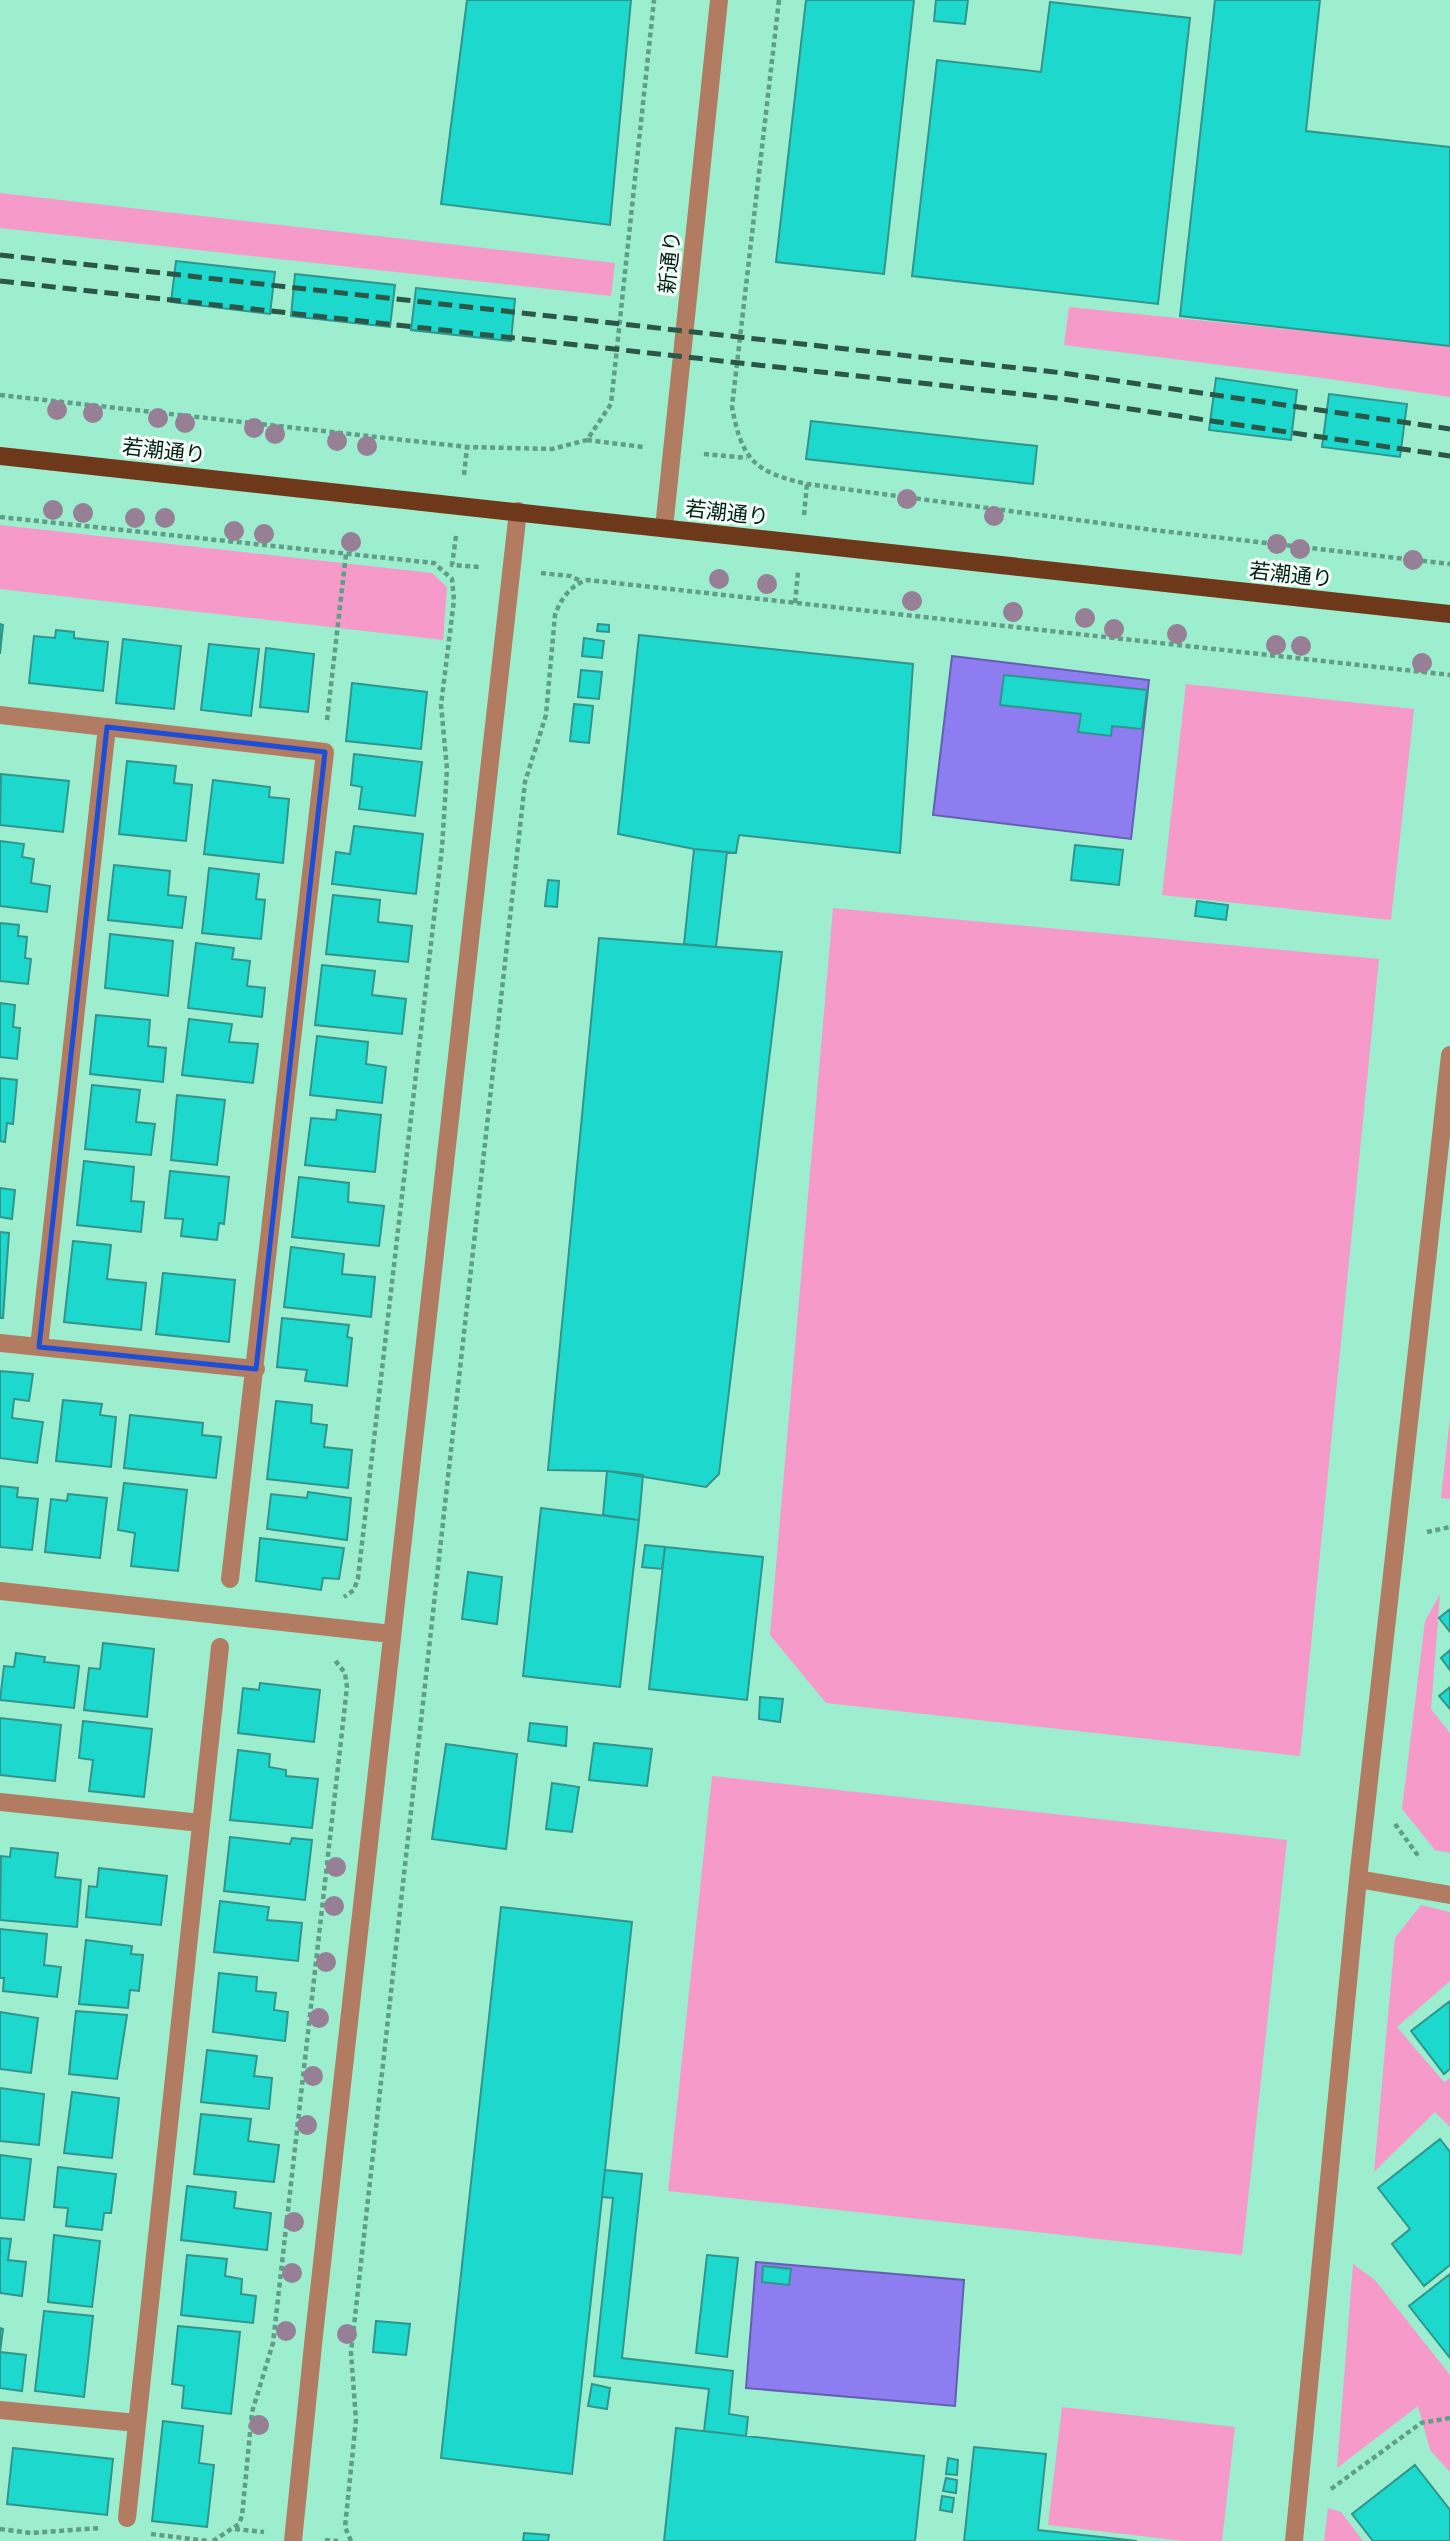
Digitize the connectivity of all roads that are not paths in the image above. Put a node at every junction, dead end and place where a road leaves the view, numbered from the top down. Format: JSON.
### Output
{"nodes":[{"id":1,"x":719,"y":0,"type":"edge"},
{"id":2,"x":0,"y":456,"type":"edge"},
{"id":3,"x":518,"y":511,"type":"junction"},
{"id":4,"x":664,"y":528,"type":"junction"},
{"id":5,"x":1450,"y":614,"type":"edge"},
{"id":6,"x":0,"y":715,"type":"edge"},
{"id":7,"x":107,"y":727,"type":"junction"},
{"id":8,"x":1450,"y":1055,"type":"edge"},
{"id":9,"x":0,"y":1343,"type":"edge"},
{"id":10,"x":39,"y":1347,"type":"junction"},
{"id":11,"x":256,"y":1369,"type":"junction"},
{"id":12,"x":230,"y":1579,"type":"dead end"},
{"id":13,"x":0,"y":1591,"type":"edge"},
{"id":14,"x":392,"y":1634,"type":"junction"},
{"id":15,"x":220,"y":1647,"type":"dead end"},
{"id":16,"x":0,"y":1802,"type":"edge"},
{"id":17,"x":201,"y":1823,"type":"junction"},
{"id":18,"x":1358,"y":1880,"type":"junction"},
{"id":19,"x":1450,"y":1895,"type":"edge"},
{"id":20,"x":0,"y":2410,"type":"edge"},
{"id":21,"x":137,"y":2423,"type":"junction"},
{"id":22,"x":127,"y":2518,"type":"dead end"},
{"id":23,"x":293,"y":2541,"type":"edge"},
{"id":24,"x":1294,"y":2541,"type":"edge"}],
"edges":[{"from":1,"to":4,"type":"street","name":"新通り"},
{"from":2,"to":3,"type":"main road","name":"若潮通り"},
{"from":3,"to":4,"type":"main road","name":"若潮通り"},
{"from":3,"to":14,"type":"street"},
{"from":4,"to":5,"type":"main road","name":"若潮通り"},
{"from":6,"to":7,"type":"street"},
{"from":7,"to":10,"type":"street"},
{"from":7,"to":11,"type":"street"},
{"from":8,"to":18,"type":"street"},
{"from":9,"to":10,"type":"street"},
{"from":10,"to":11,"type":"street"},
{"from":11,"to":12,"type":"street"},
{"from":13,"to":14,"type":"street"},
{"from":14,"to":23,"type":"street"},
{"from":15,"to":17,"type":"street"},
{"from":16,"to":17,"type":"street"},
{"from":17,"to":21,"type":"street"},
{"from":18,"to":19,"type":"street"},
{"from":18,"to":24,"type":"street"},
{"from":20,"to":21,"type":"street"},
{"from":21,"to":22,"type":"street"}]}
